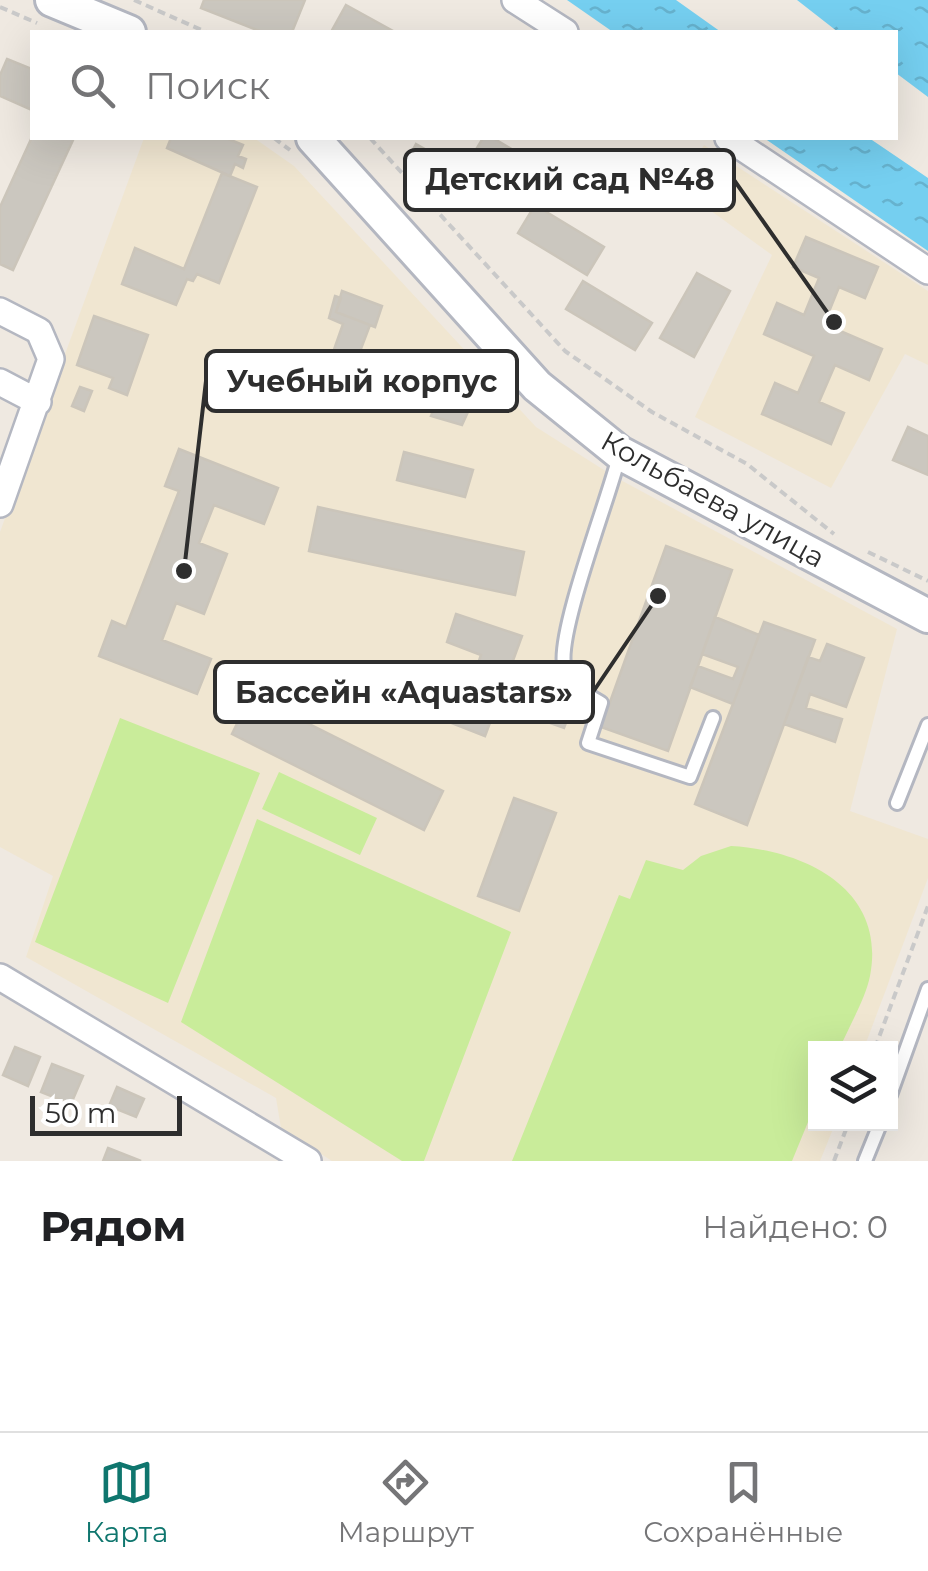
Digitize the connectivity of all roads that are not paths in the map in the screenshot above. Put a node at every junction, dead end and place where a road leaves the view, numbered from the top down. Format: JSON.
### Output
{"nodes":[{"id":1,"x":515,"y":0,"type":"edge"},
{"id":2,"x":49,"y":13,"type":"edge"},
{"id":3,"x":121,"y":30,"type":"edge"},
{"id":4,"x":562,"y":30,"type":"edge"},
{"id":5,"x":315,"y":140,"type":"edge"},
{"id":6,"x":731,"y":140,"type":"edge"},
{"id":7,"x":928,"y":271,"type":"edge"},
{"id":8,"x":0,"y":311,"type":"edge"},
{"id":9,"x":0,"y":382,"type":"edge"},
{"id":10,"x":38,"y":402,"type":"junction"},
{"id":11,"x":620,"y":453,"type":"junction"},
{"id":12,"x":0,"y":504,"type":"edge"},
{"id":13,"x":928,"y":616,"type":"edge"},
{"id":14,"x":713,"y":718,"type":"dead end"},
{"id":15,"x":928,"y":725,"type":"edge"},
{"id":16,"x":896,"y":803,"type":"dead end"},
{"id":17,"x":0,"y":977,"type":"edge"},
{"id":18,"x":928,"y":990,"type":"edge"},
{"id":19,"x":898,"y":1074,"type":"edge"},
{"id":20,"x":877,"y":1131,"type":"edge"},
{"id":21,"x":308,"y":1161,"type":"edge"},
{"id":22,"x":865,"y":1161,"type":"edge"}],
"edges":[{"from":1,"to":4,"type":"street"},
{"from":2,"to":3,"type":"main road"},
{"from":5,"to":11,"type":"main road","name":"Кольбаева улица"},
{"from":6,"to":7,"type":"street"},
{"from":8,"to":10,"type":"street"},
{"from":9,"to":10,"type":"street"},
{"from":10,"to":12,"type":"street"},
{"from":11,"to":13,"type":"main road","name":"Кольбаева улица"},
{"from":11,"to":14,"type":"lane"},
{"from":15,"to":16,"type":"lane"},
{"from":17,"to":21,"type":"street"},
{"from":18,"to":19,"type":"lane"},
{"from":20,"to":22,"type":"lane"}]}
